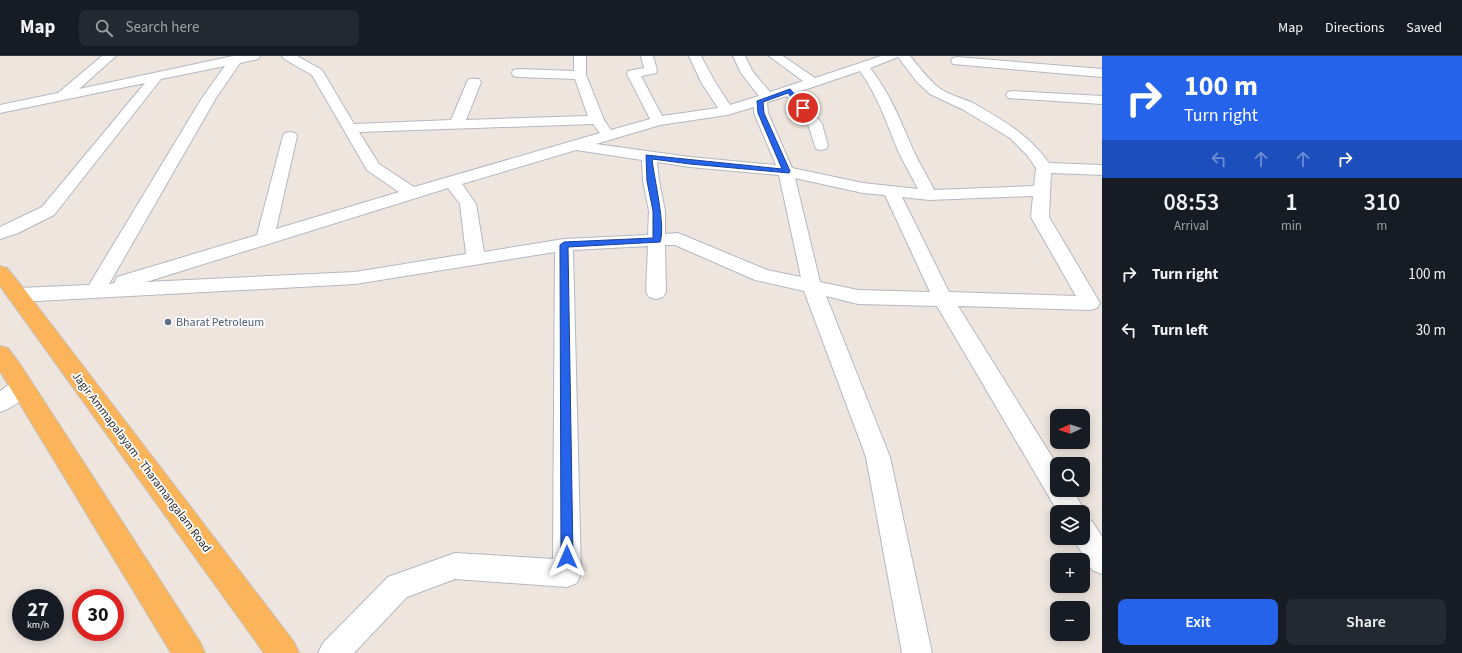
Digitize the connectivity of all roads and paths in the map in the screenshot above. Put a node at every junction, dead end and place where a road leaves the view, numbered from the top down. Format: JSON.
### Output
{"nodes":[{"id":1,"x":110,"y":56,"type":"edge"},
{"id":2,"x":203,"y":56,"type":"edge"},
{"id":3,"x":254,"y":56,"type":"edge"},
{"id":4,"x":288,"y":56,"type":"edge"},
{"id":5,"x":580,"y":56,"type":"edge"},
{"id":6,"x":647,"y":56,"type":"edge"},
{"id":7,"x":695,"y":56,"type":"edge"},
{"id":8,"x":739,"y":56,"type":"edge"},
{"id":9,"x":775,"y":56,"type":"edge"},
{"id":10,"x":893,"y":56,"type":"edge"},
{"id":11,"x":904,"y":56,"type":"edge"},
{"id":12,"x":236,"y":59,"type":"junction"},
{"id":13,"x":958,"y":61,"type":"dead end"},
{"id":14,"x":866,"y":62,"type":"edge"},
{"id":15,"x":180,"y":71,"type":"junction"},
{"id":16,"x":518,"y":73,"type":"dead end"},
{"id":17,"x":1102,"y":73,"type":"edge"},
{"id":18,"x":580,"y":75,"type":"junction"},
{"id":19,"x":157,"y":76,"type":"junction"},
{"id":20,"x":474,"y":82,"type":"dead end"},
{"id":21,"x":814,"y":83,"type":"junction"},
{"id":22,"x":790,"y":91,"type":"junction"},
{"id":23,"x":1013,"y":95,"type":"dead end"},
{"id":24,"x":61,"y":96,"type":"junction"},
{"id":25,"x":764,"y":100,"type":"junction"},
{"id":26,"x":1102,"y":100,"type":"edge"},
{"id":27,"x":0,"y":109,"type":"edge"},
{"id":28,"x":728,"y":111,"type":"junction"},
{"id":29,"x":597,"y":120,"type":"junction"},
{"id":30,"x":658,"y":121,"type":"junction"},
{"id":31,"x":457,"y":124,"type":"junction"},
{"id":32,"x":350,"y":128,"type":"junction"},
{"id":33,"x":609,"y":135,"type":"junction"},
{"id":34,"x":290,"y":136,"type":"dead end"},
{"id":35,"x":572,"y":145,"type":"junction"},
{"id":36,"x":821,"y":146,"type":"dead end"},
{"id":37,"x":649,"y":156,"type":"junction"},
{"id":38,"x":1044,"y":168,"type":"junction"},
{"id":39,"x":1102,"y":170,"type":"edge"},
{"id":40,"x":786,"y":171,"type":"junction"},
{"id":41,"x":452,"y":181,"type":"junction"},
{"id":42,"x":891,"y":191,"type":"junction"},
{"id":43,"x":1042,"y":191,"type":"junction"},
{"id":44,"x":412,"y":193,"type":"junction"},
{"id":45,"x":929,"y":195,"type":"junction"},
{"id":46,"x":0,"y":233,"type":"edge"},
{"id":47,"x":265,"y":238,"type":"junction"},
{"id":48,"x":657,"y":240,"type":"junction"},
{"id":49,"x":564,"y":245,"type":"junction"},
{"id":50,"x":476,"y":259,"type":"junction"},
{"id":51,"x":5,"y":281,"type":"edge"},
{"id":52,"x":812,"y":286,"type":"junction"},
{"id":53,"x":95,"y":291,"type":"junction"},
{"id":54,"x":656,"y":292,"type":"dead end"},
{"id":55,"x":943,"y":299,"type":"junction"},
{"id":56,"x":0,"y":354,"type":"edge"},
{"id":57,"x":22,"y":387,"type":"junction"},
{"id":58,"x":0,"y":403,"type":"edge"},
{"id":59,"x":1050,"y":475,"type":"edge"},
{"id":60,"x":1090,"y":529,"type":"edge"},
{"id":61,"x":1102,"y":529,"type":"edge"},
{"id":62,"x":1090,"y":541,"type":"edge"},
{"id":63,"x":1102,"y":561,"type":"edge"},
{"id":64,"x":189,"y":653,"type":"edge"},
{"id":65,"x":283,"y":653,"type":"edge"},
{"id":66,"x":333,"y":653,"type":"edge"},
{"id":67,"x":917,"y":653,"type":"edge"}],
"edges":[{"from":1,"to":24,"type":"street"},
{"from":2,"to":15,"type":"street"},
{"from":3,"to":12,"type":"street"},
{"from":4,"to":32,"type":"street"},
{"from":5,"to":18,"type":"street"},
{"from":6,"to":30,"type":"street"},
{"from":7,"to":28,"type":"street"},
{"from":8,"to":25,"type":"street"},
{"from":9,"to":21,"type":"street"},
{"from":10,"to":14,"type":"street"},
{"from":11,"to":38,"type":"street"},
{"from":12,"to":15,"type":"street"},
{"from":12,"to":53,"type":"street"},
{"from":13,"to":17,"type":"street"},
{"from":14,"to":21,"type":"street"},
{"from":14,"to":45,"type":"street"},
{"from":15,"to":19,"type":"street"},
{"from":16,"to":18,"type":"street"},
{"from":18,"to":29,"type":"street"},
{"from":19,"to":24,"type":"street"},
{"from":19,"to":46,"type":"street"},
{"from":20,"to":31,"type":"street"},
{"from":21,"to":22,"type":"street"},
{"from":22,"to":25,"type":"street"},
{"from":22,"to":36,"type":"street"},
{"from":23,"to":26,"type":"street"},
{"from":24,"to":27,"type":"street"},
{"from":25,"to":28,"type":"street"},
{"from":25,"to":40,"type":"street"},
{"from":28,"to":30,"type":"street"},
{"from":29,"to":31,"type":"street"},
{"from":29,"to":33,"type":"street"},
{"from":30,"to":33,"type":"street"},
{"from":31,"to":32,"type":"street"},
{"from":32,"to":44,"type":"street"},
{"from":33,"to":35,"type":"street"},
{"from":34,"to":47,"type":"street"},
{"from":35,"to":37,"type":"street"},
{"from":35,"to":41,"type":"street"},
{"from":37,"to":40,"type":"street"},
{"from":37,"to":48,"type":"street"},
{"from":38,"to":39,"type":"street"},
{"from":38,"to":43,"type":"street"},
{"from":40,"to":42,"type":"street"},
{"from":40,"to":52,"type":"street"},
{"from":41,"to":44,"type":"street"},
{"from":41,"to":50,"type":"street"},
{"from":42,"to":45,"type":"street"},
{"from":42,"to":55,"type":"street"},
{"from":43,"to":45,"type":"street"},
{"from":43,"to":55,"type":"street"},
{"from":44,"to":47,"type":"street"},
{"from":47,"to":53,"type":"street"},
{"from":48,"to":49,"type":"street"},
{"from":48,"to":52,"type":"street"},
{"from":48,"to":54,"type":"street"},
{"from":49,"to":50,"type":"street"},
{"from":49,"to":66,"type":"street"},
{"from":50,"to":53,"type":"street"},
{"from":51,"to":53,"type":"street"},
{"from":51,"to":65,"type":"main road","name":"Jagir Ammapalayam - Tharamangalam Road"},
{"from":52,"to":55,"type":"street"},
{"from":52,"to":67,"type":"street"},
{"from":55,"to":59,"type":"street"},
{"from":56,"to":57,"type":"main road"},
{"from":57,"to":58,"type":"street"},
{"from":57,"to":64,"type":"main road"},
{"from":60,"to":61,"type":"street"},
{"from":62,"to":63,"type":"street"}]}
